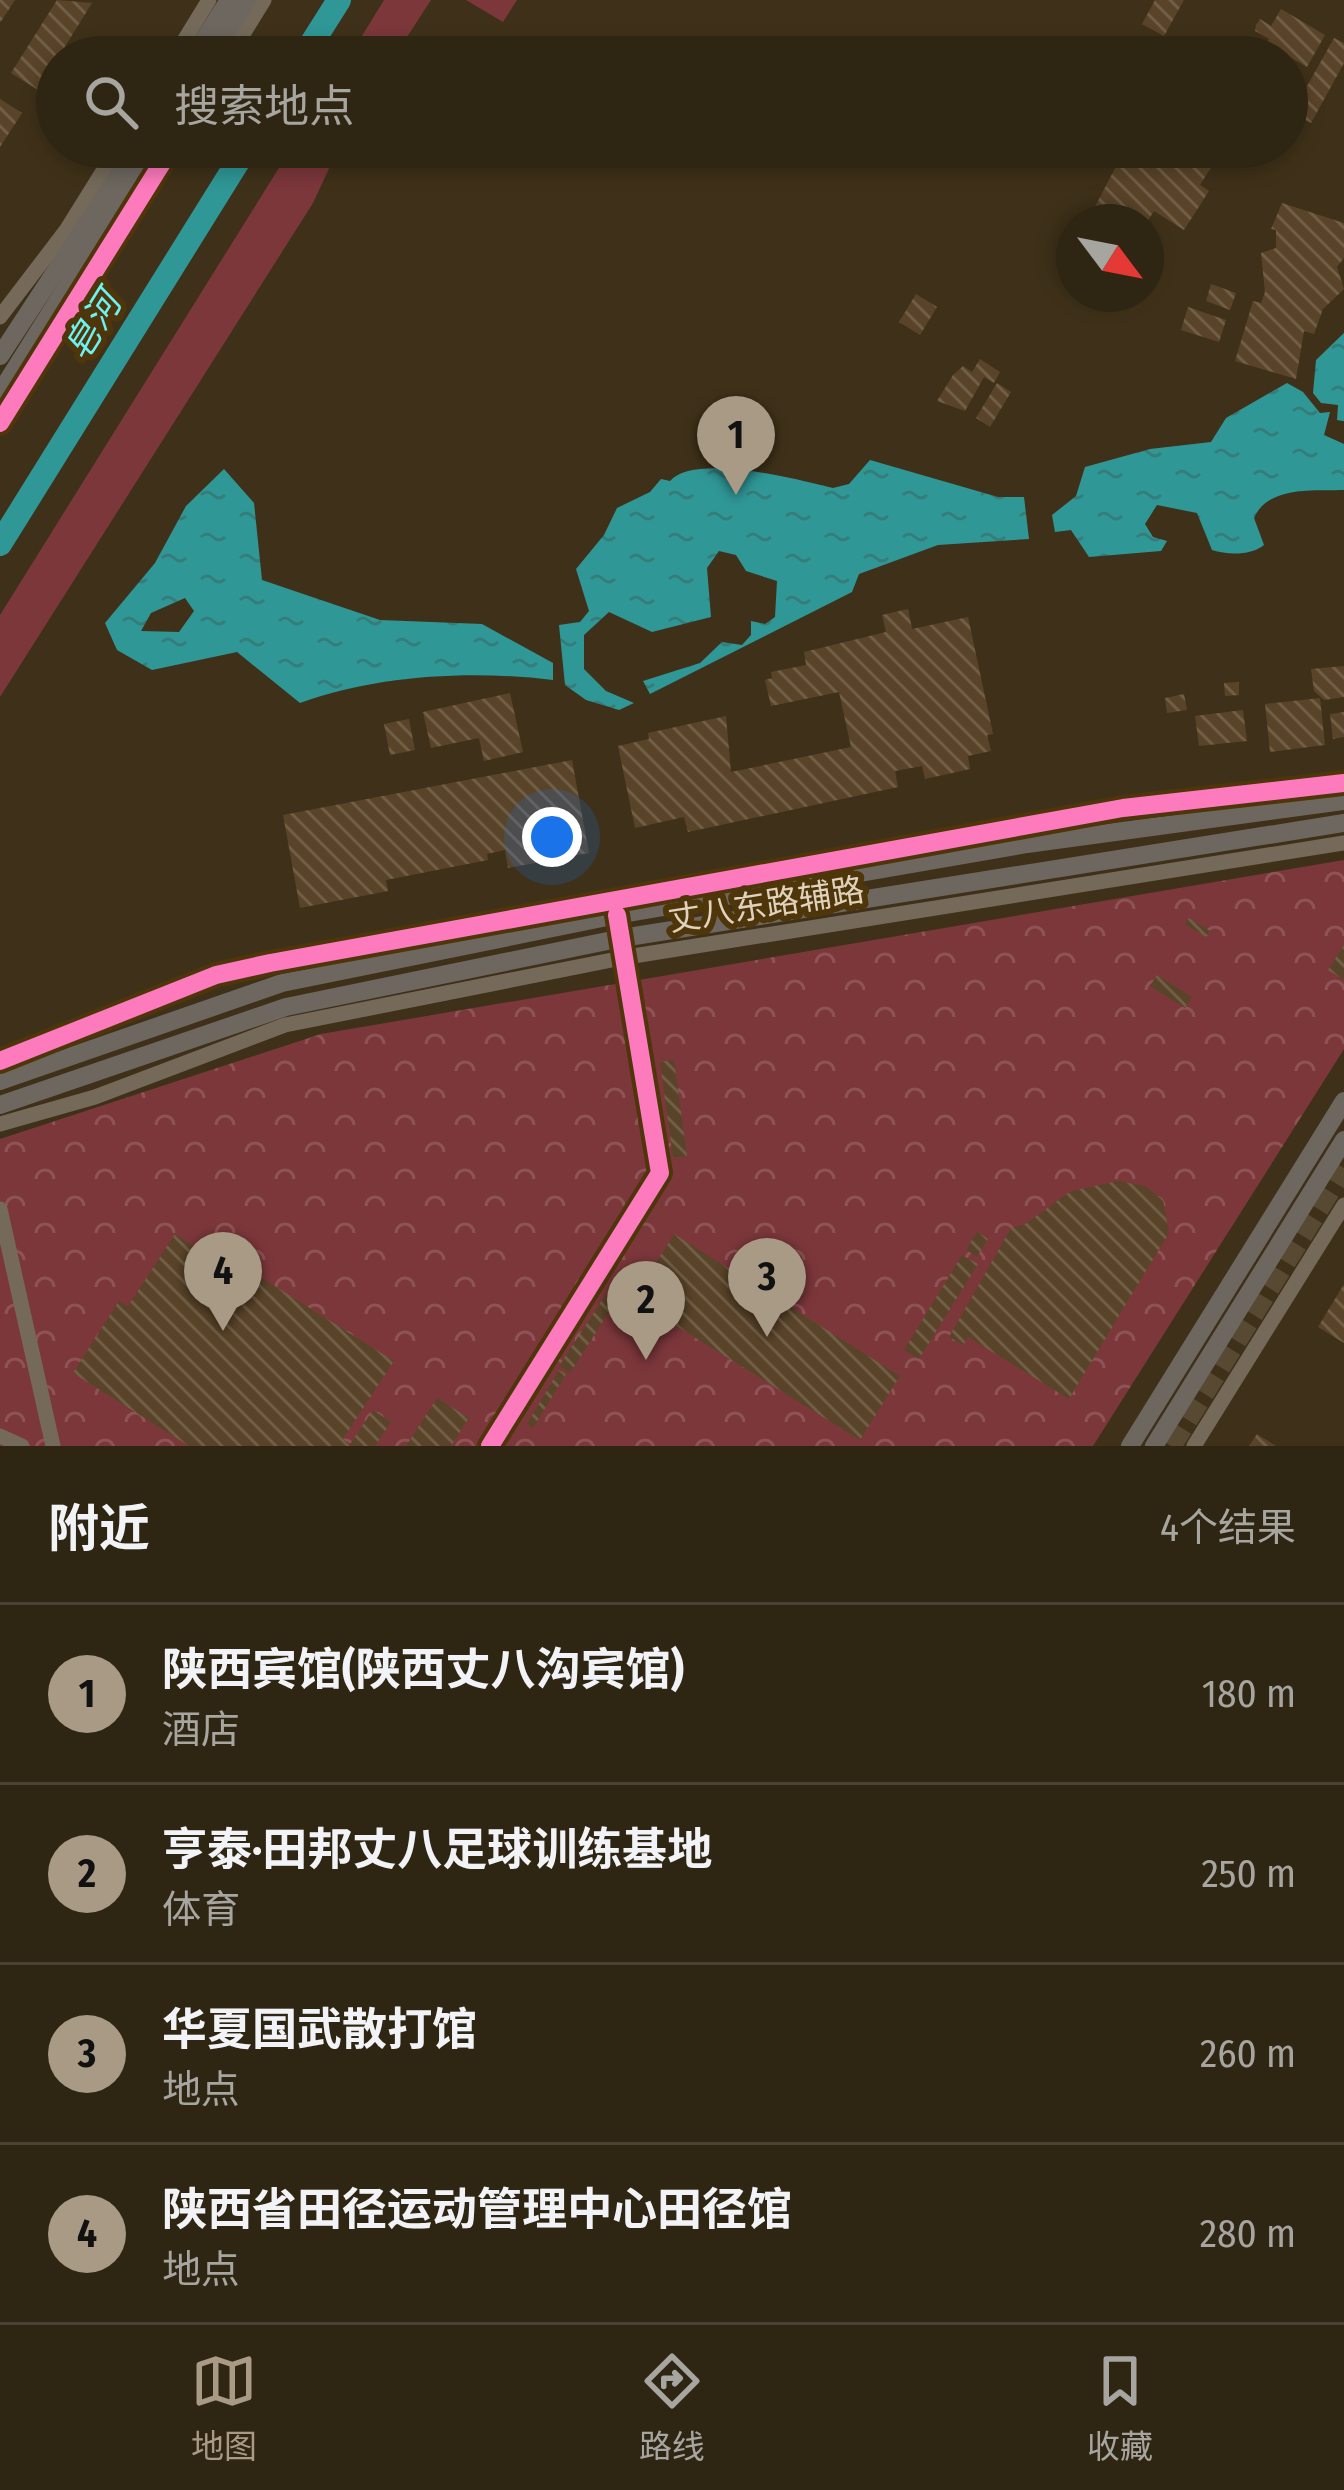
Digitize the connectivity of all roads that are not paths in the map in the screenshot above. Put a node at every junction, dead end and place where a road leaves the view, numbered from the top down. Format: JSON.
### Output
{"nodes":[{"id":1,"x":209,"y":0,"type":"edge"},
{"id":2,"x":229,"y":0,"type":"edge"},
{"id":3,"x":247,"y":0,"type":"edge"},
{"id":4,"x":265,"y":0,"type":"edge"},
{"id":5,"x":187,"y":36,"type":"edge"},
{"id":6,"x":207,"y":36,"type":"edge"},
{"id":7,"x":224,"y":36,"type":"edge"},
{"id":8,"x":242,"y":36,"type":"edge"},
{"id":9,"x":105,"y":168,"type":"edge"},
{"id":10,"x":123,"y":168,"type":"edge"},
{"id":11,"x":141,"y":168,"type":"edge"},
{"id":12,"x":159,"y":168,"type":"edge"},
{"id":13,"x":0,"y":317,"type":"edge"},
{"id":14,"x":0,"y":356,"type":"edge"},
{"id":15,"x":0,"y":393,"type":"edge"},
{"id":16,"x":0,"y":423,"type":"edge"},
{"id":17,"x":1344,"y":783,"type":"edge"},
{"id":18,"x":1344,"y":802,"type":"edge"},
{"id":19,"x":1344,"y":823,"type":"edge"},
{"id":20,"x":1344,"y":843,"type":"edge"},
{"id":21,"x":616,"y":915,"type":"junction"},
{"id":22,"x":625,"y":947,"type":"junction"},
{"id":23,"x":0,"y":1060,"type":"edge"},
{"id":24,"x":0,"y":1081,"type":"edge"},
{"id":25,"x":1344,"y":1101,"type":"edge"},
{"id":26,"x":0,"y":1106,"type":"edge"},
{"id":27,"x":0,"y":1124,"type":"edge"},
{"id":28,"x":1344,"y":1140,"type":"edge"},
{"id":29,"x":1344,"y":1204,"type":"edge"},
{"id":30,"x":0,"y":1209,"type":"edge"},
{"id":31,"x":0,"y":1436,"type":"edge"},
{"id":32,"x":22,"y":1446,"type":"edge"},
{"id":33,"x":53,"y":1446,"type":"edge"},
{"id":34,"x":490,"y":1446,"type":"edge"},
{"id":35,"x":1130,"y":1446,"type":"edge"},
{"id":36,"x":1154,"y":1446,"type":"edge"},
{"id":37,"x":1194,"y":1446,"type":"edge"}],
"edges":[{"from":1,"to":5,"type":"street"},
{"from":2,"to":6,"type":"main road"},
{"from":3,"to":7,"type":"main road"},
{"from":4,"to":8,"type":"street"},
{"from":9,"to":13,"type":"street"},
{"from":10,"to":14,"type":"main road"},
{"from":11,"to":15,"type":"main road"},
{"from":12,"to":16,"type":"street"},
{"from":17,"to":23,"type":"street"},
{"from":18,"to":21,"type":"main road"},
{"from":19,"to":22,"type":"main road"},
{"from":20,"to":22,"type":"street","name":"丈八东路辅路"},
{"from":21,"to":22,"type":"street"},
{"from":21,"to":24,"type":"main road"},
{"from":22,"to":26,"type":"main road"},
{"from":22,"to":27,"type":"street","name":"丈八东路辅路"},
{"from":22,"to":34,"type":"street"},
{"from":25,"to":35,"type":"main road"},
{"from":28,"to":36,"type":"main road"},
{"from":29,"to":37,"type":"street"},
{"from":30,"to":33,"type":"street"},
{"from":31,"to":32,"type":"street"}]}
